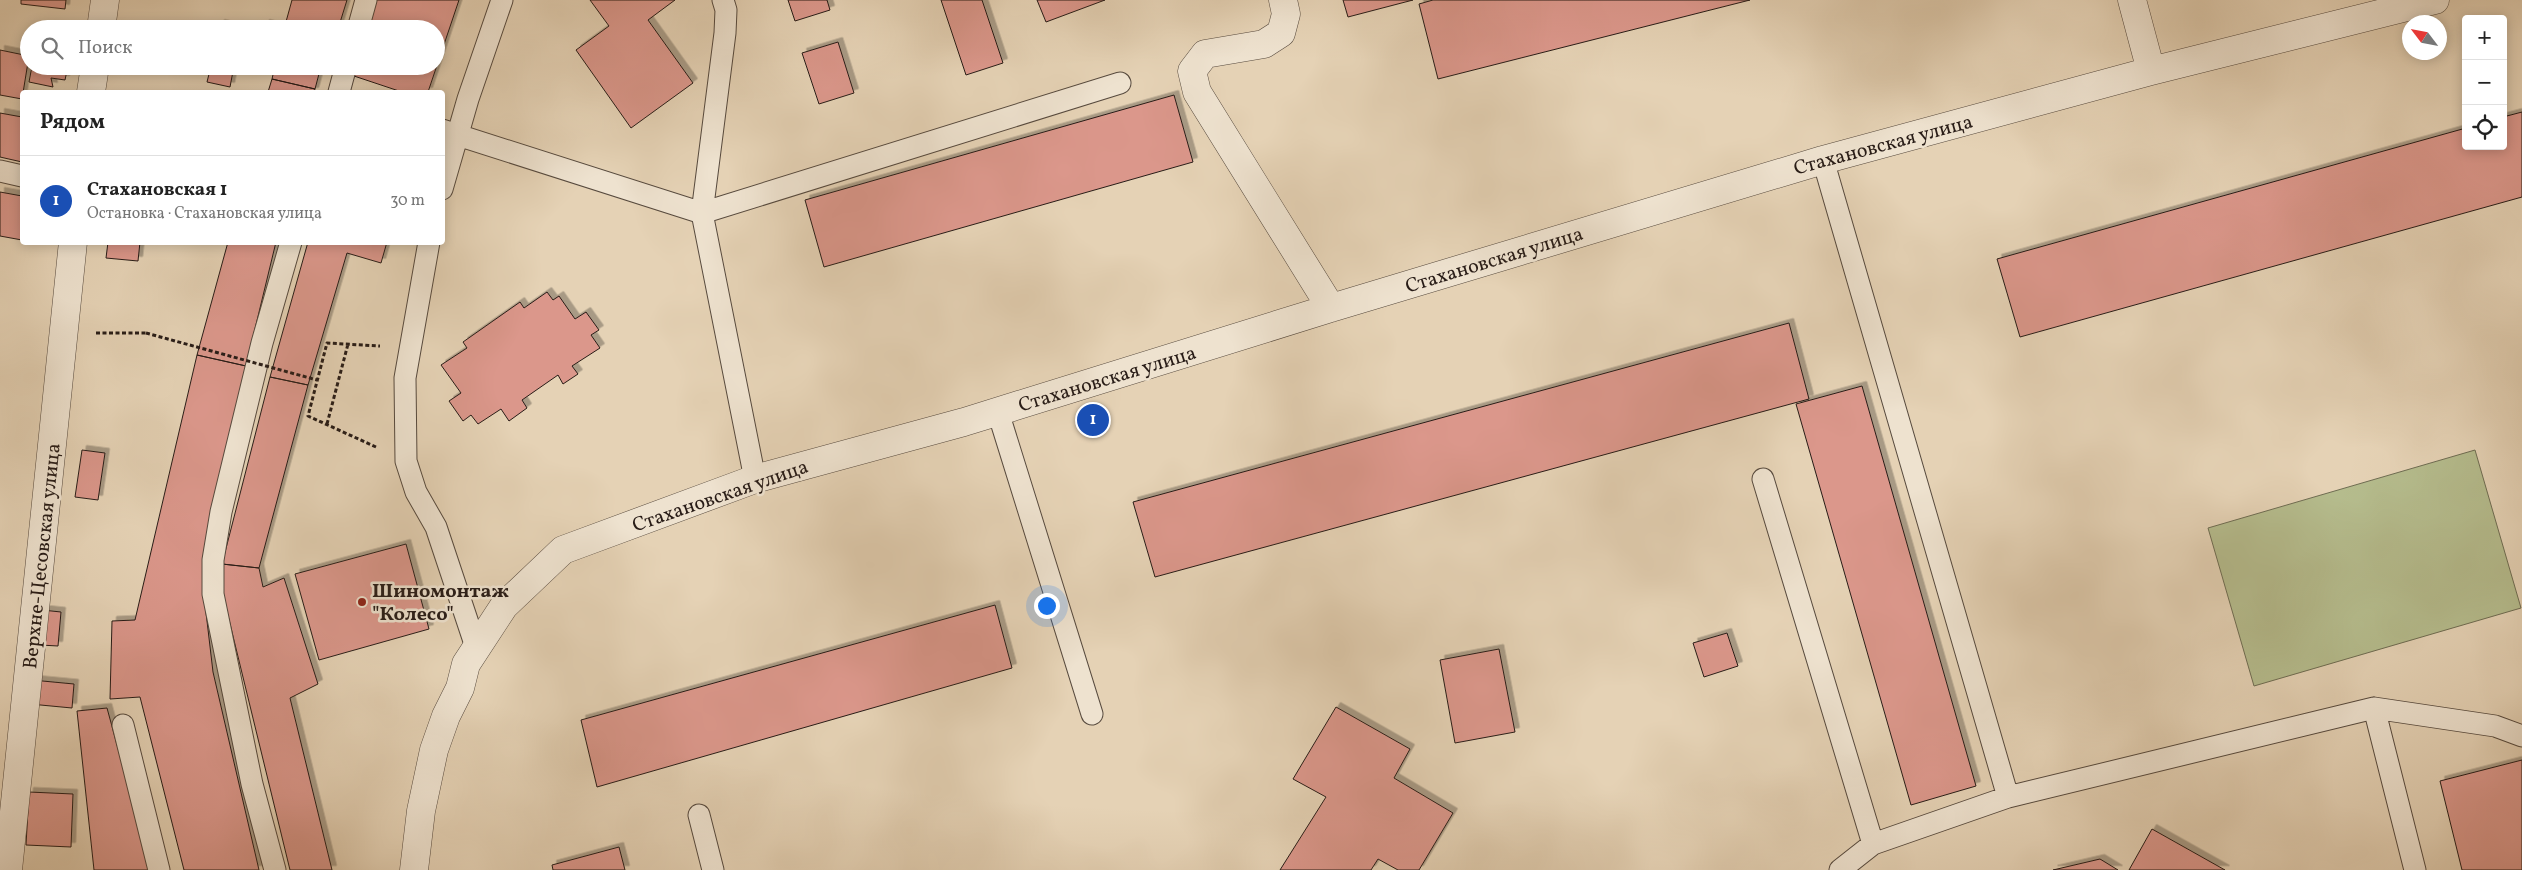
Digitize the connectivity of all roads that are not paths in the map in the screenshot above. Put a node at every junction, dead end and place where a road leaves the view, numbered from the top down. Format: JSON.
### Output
{"nodes":[{"id":1,"x":105,"y":0,"type":"edge"},
{"id":2,"x":366,"y":0,"type":"edge"},
{"id":3,"x":502,"y":0,"type":"edge"},
{"id":4,"x":723,"y":0,"type":"edge"},
{"id":5,"x":1283,"y":0,"type":"edge"},
{"id":6,"x":2132,"y":0,"type":"edge"},
{"id":7,"x":2435,"y":0,"type":"edge"},
{"id":8,"x":102,"y":20,"type":"edge"},
{"id":9,"x":360,"y":20,"type":"edge"},
{"id":10,"x":2151,"y":71,"type":"junction"},
{"id":11,"x":94,"y":75,"type":"edge"},
{"id":12,"x":343,"y":75,"type":"edge"},
{"id":13,"x":1120,"y":83,"type":"dead end"},
{"id":14,"x":91,"y":90,"type":"edge"},
{"id":15,"x":339,"y":90,"type":"edge"},
{"id":16,"x":450,"y":132,"type":"edge"},
{"id":17,"x":1823,"y":160,"type":"junction"},
{"id":18,"x":445,"y":168,"type":"edge"},
{"id":19,"x":0,"y":171,"type":"edge"},
{"id":20,"x":20,"y":176,"type":"edge"},
{"id":21,"x":702,"y":213,"type":"junction"},
{"id":22,"x":74,"y":245,"type":"edge"},
{"id":23,"x":290,"y":245,"type":"edge"},
{"id":24,"x":428,"y":245,"type":"edge"},
{"id":25,"x":1331,"y":308,"type":"junction"},
{"id":26,"x":998,"y":412,"type":"junction"},
{"id":27,"x":755,"y":479,"type":"junction"},
{"id":28,"x":1763,"y":479,"type":"dead end"},
{"id":29,"x":476,"y":647,"type":"junction"},
{"id":30,"x":2374,"y":708,"type":"junction"},
{"id":31,"x":1092,"y":714,"type":"dead end"},
{"id":32,"x":123,"y":725,"type":"dead end"},
{"id":33,"x":2522,"y":736,"type":"edge"},
{"id":34,"x":2008,"y":797,"type":"junction"},
{"id":35,"x":699,"y":815,"type":"dead end"},
{"id":36,"x":1873,"y":844,"type":"junction"},
{"id":37,"x":8,"y":870,"type":"edge"},
{"id":38,"x":159,"y":870,"type":"edge"},
{"id":39,"x":275,"y":870,"type":"edge"},
{"id":40,"x":414,"y":870,"type":"edge"},
{"id":41,"x":713,"y":870,"type":"edge"},
{"id":42,"x":1840,"y":870,"type":"edge"},
{"id":43,"x":2415,"y":870,"type":"edge"}],
"edges":[{"from":1,"to":8,"type":"street"},
{"from":2,"to":9,"type":"lane"},
{"from":3,"to":16,"type":"lane"},
{"from":4,"to":21,"type":"lane"},
{"from":5,"to":25,"type":"street"},
{"from":6,"to":10,"type":"street"},
{"from":7,"to":10,"type":"street","name":"Стахановская улица"},
{"from":10,"to":17,"type":"street","name":"Стахановская улица"},
{"from":11,"to":14,"type":"street"},
{"from":12,"to":15,"type":"lane"},
{"from":13,"to":21,"type":"lane"},
{"from":16,"to":18,"type":"lane"},
{"from":16,"to":21,"type":"lane"},
{"from":17,"to":25,"type":"street","name":"Стахановская улица"},
{"from":17,"to":34,"type":"lane"},
{"from":19,"to":20,"type":"lane"},
{"from":21,"to":27,"type":"lane"},
{"from":22,"to":37,"type":"street","name":"Верхне-Цесовская улица"},
{"from":23,"to":39,"type":"lane"},
{"from":24,"to":29,"type":"lane"},
{"from":25,"to":26,"type":"street","name":"Стахановская улица"},
{"from":26,"to":27,"type":"street","name":"Стахановская улица"},
{"from":26,"to":31,"type":"lane"},
{"from":27,"to":29,"type":"street","name":"Стахановская улица"},
{"from":28,"to":36,"type":"lane"},
{"from":29,"to":40,"type":"street"},
{"from":30,"to":33,"type":"lane"},
{"from":30,"to":34,"type":"lane"},
{"from":30,"to":43,"type":"lane"},
{"from":32,"to":38,"type":"lane"},
{"from":34,"to":36,"type":"lane"},
{"from":35,"to":41,"type":"lane"},
{"from":36,"to":42,"type":"lane"}]}
